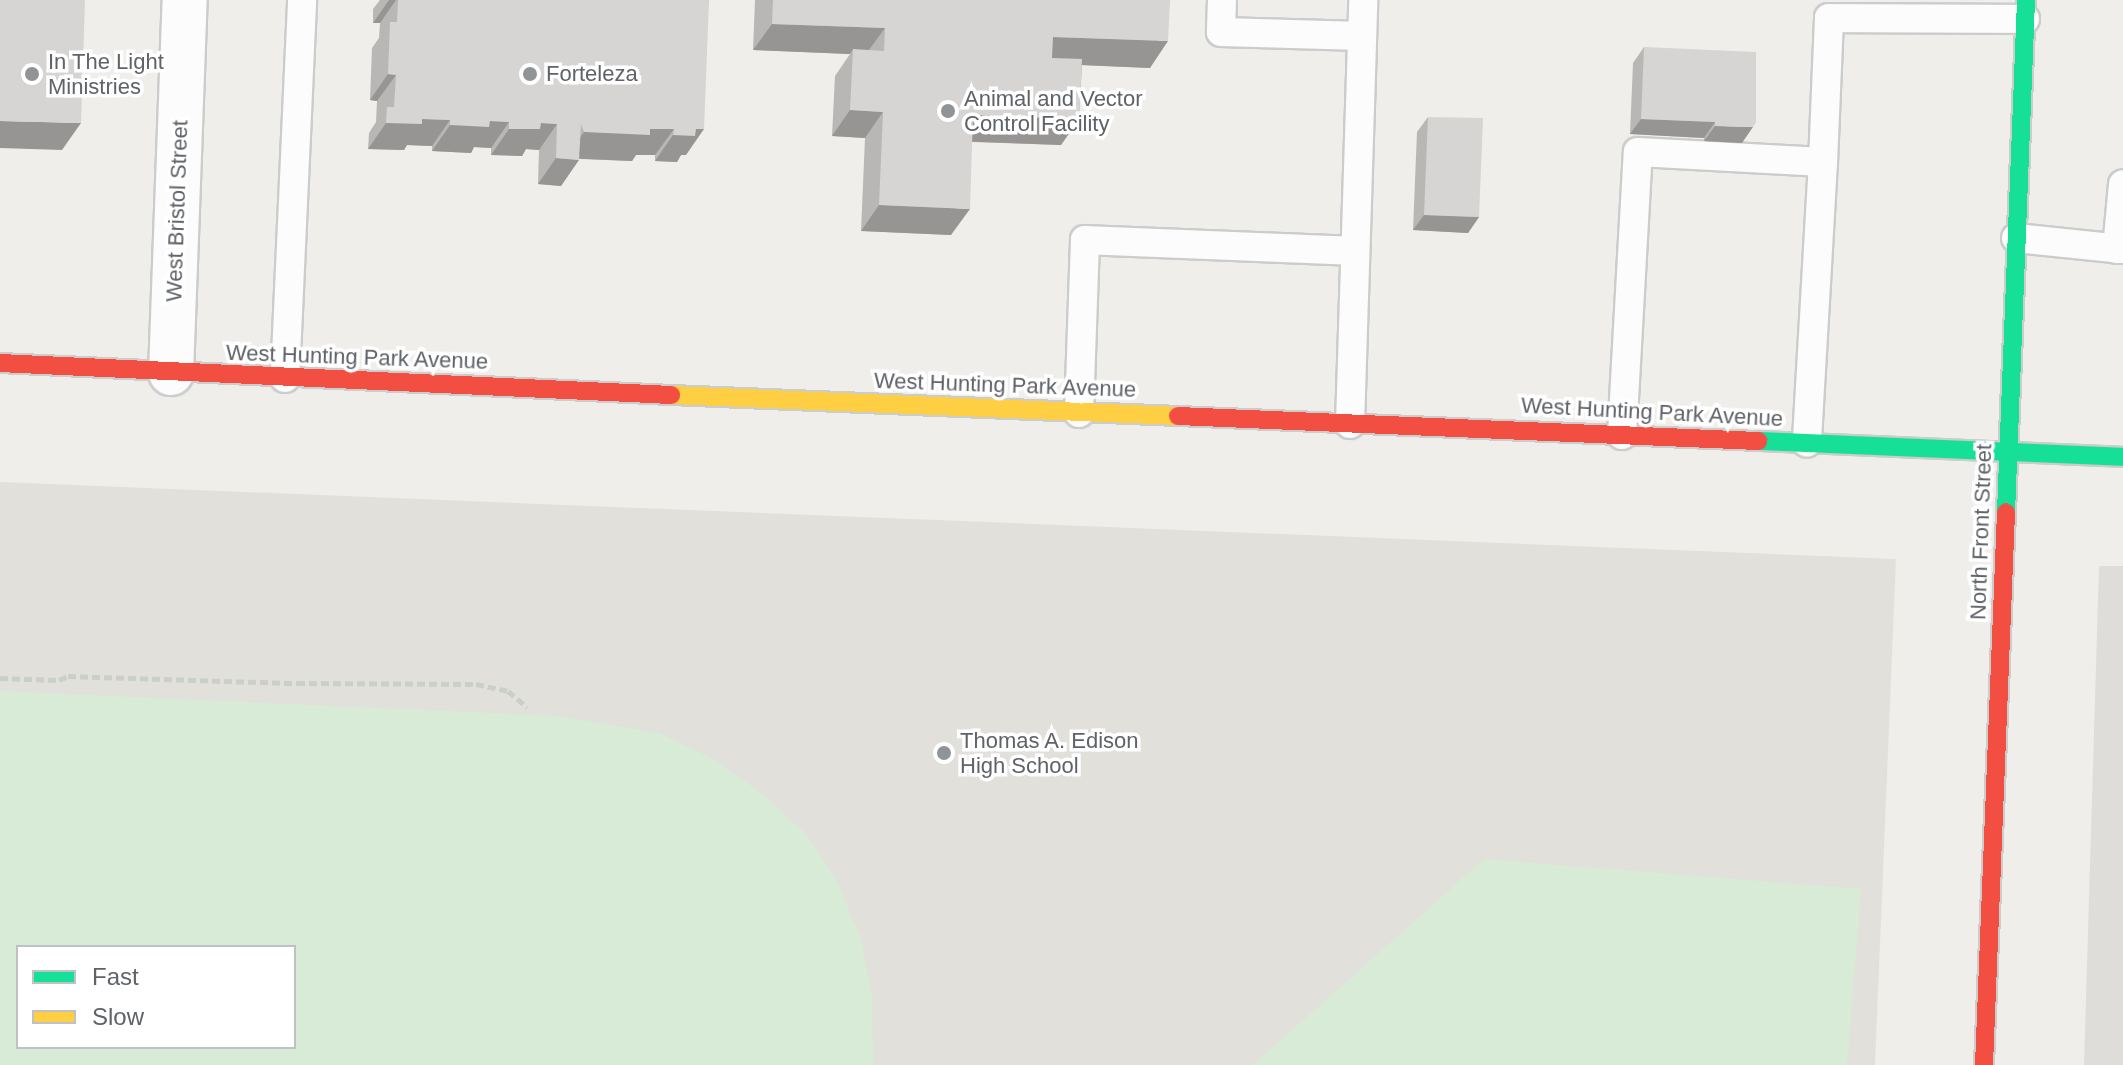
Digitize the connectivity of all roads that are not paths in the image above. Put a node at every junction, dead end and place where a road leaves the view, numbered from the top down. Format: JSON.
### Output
{"nodes":[{"id":1,"x":185,"y":0,"type":"edge"},
{"id":2,"x":302,"y":0,"type":"edge"},
{"id":3,"x":1222,"y":0,"type":"edge"},
{"id":4,"x":1363,"y":0,"type":"edge"},
{"id":5,"x":2025,"y":10,"type":"edge"},
{"id":6,"x":1362,"y":36,"type":"junction"},
{"id":7,"x":1823,"y":162,"type":"junction"},
{"id":8,"x":2123,"y":184,"type":"edge"},
{"id":9,"x":2016,"y":238,"type":"junction"},
{"id":10,"x":2120,"y":249,"type":"edge"},
{"id":11,"x":1355,"y":251,"type":"junction"},
{"id":12,"x":0,"y":363,"type":"edge"},
{"id":13,"x":171,"y":373,"type":"junction"},
{"id":14,"x":285,"y":378,"type":"junction"},
{"id":15,"x":1079,"y":413,"type":"junction"},
{"id":16,"x":1350,"y":424,"type":"junction"},
{"id":17,"x":1622,"y":435,"type":"junction"},
{"id":18,"x":1807,"y":443,"type":"junction"},
{"id":19,"x":2008,"y":452,"type":"junction"},
{"id":20,"x":2123,"y":457,"type":"edge"},
{"id":21,"x":1984,"y":1065,"type":"edge"}],
"edges":[{"from":1,"to":13,"type":"street","name":"West Bristol Street"},
{"from":2,"to":14,"type":"lane"},
{"from":3,"to":6,"type":"lane"},
{"from":4,"to":6,"type":"lane"},
{"from":5,"to":7,"type":"lane"},
{"from":5,"to":9,"type":"main road","name":"North Front Street"},
{"from":6,"to":11,"type":"lane"},
{"from":7,"to":17,"type":"lane"},
{"from":7,"to":18,"type":"lane"},
{"from":8,"to":10,"type":"lane"},
{"from":9,"to":10,"type":"lane"},
{"from":9,"to":19,"type":"main road","name":"North Front Street"},
{"from":11,"to":15,"type":"lane"},
{"from":11,"to":16,"type":"lane"},
{"from":12,"to":13,"type":"main road","name":"West Hunting Park Avenue"},
{"from":13,"to":14,"type":"main road","name":"West Hunting Park Avenue"},
{"from":14,"to":15,"type":"main road","name":"West Hunting Park Avenue"},
{"from":15,"to":16,"type":"main road","name":"West Hunting Park Avenue"},
{"from":16,"to":17,"type":"main road","name":"West Hunting Park Avenue"},
{"from":17,"to":18,"type":"main road","name":"West Hunting Park Avenue"},
{"from":18,"to":19,"type":"main road","name":"West Hunting Park Avenue"},
{"from":19,"to":20,"type":"main road","name":"West Hunting Park Avenue"},
{"from":19,"to":21,"type":"main road","name":"North Front Street"}]}
